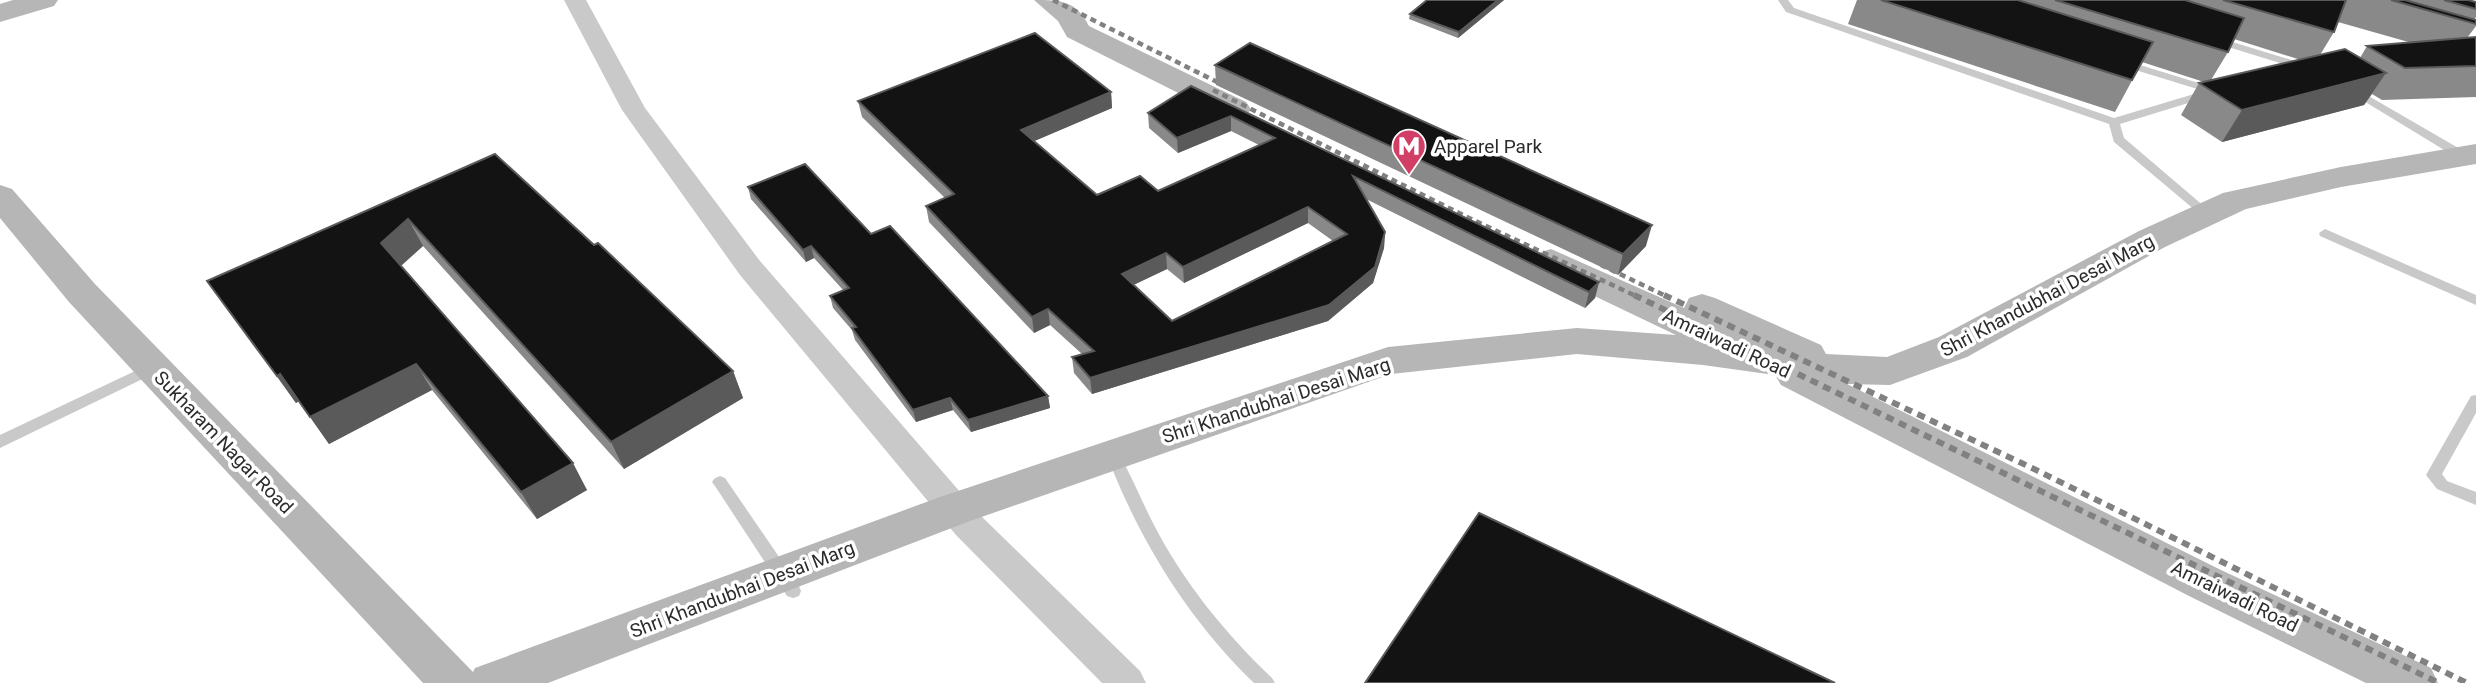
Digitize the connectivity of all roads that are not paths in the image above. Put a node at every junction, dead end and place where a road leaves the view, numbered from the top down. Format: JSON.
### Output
{"nodes":[{"id":1,"x":44,"y":0,"type":"edge"},
{"id":2,"x":575,"y":0,"type":"edge"},
{"id":3,"x":1783,"y":0,"type":"edge"},
{"id":4,"x":1059,"y":8,"type":"edge"},
{"id":5,"x":0,"y":13,"type":"edge"},
{"id":6,"x":2199,"y":35,"type":"edge"},
{"id":7,"x":2109,"y":58,"type":"edge"},
{"id":8,"x":2310,"y":75,"type":"edge"},
{"id":9,"x":2338,"y":81,"type":"edge"},
{"id":10,"x":1259,"y":109,"type":"edge"},
{"id":11,"x":2114,"y":122,"type":"junction"},
{"id":12,"x":2472,"y":159,"type":"edge"},
{"id":13,"x":0,"y":196,"type":"edge"},
{"id":14,"x":2206,"y":214,"type":"junction"},
{"id":15,"x":2325,"y":233,"type":"dead end"},
{"id":16,"x":2476,"y":300,"type":"edge"},
{"id":17,"x":1980,"y":346,"type":"junction"},
{"id":18,"x":1765,"y":362,"type":"junction"},
{"id":19,"x":153,"y":368,"type":"junction"},
{"id":20,"x":1832,"y":379,"type":"junction"},
{"id":21,"x":1898,"y":396,"type":"junction"},
{"id":22,"x":2476,"y":400,"type":"edge"},
{"id":23,"x":0,"y":442,"type":"edge"},
{"id":24,"x":1950,"y":452,"type":"junction"},
{"id":25,"x":1121,"y":471,"type":"junction"},
{"id":26,"x":720,"y":482,"type":"dead end"},
{"id":27,"x":2476,"y":499,"type":"edge"},
{"id":28,"x":962,"y":517,"type":"junction"},
{"id":29,"x":788,"y":582,"type":"junction"},
{"id":30,"x":454,"y":683,"type":"edge"},
{"id":31,"x":492,"y":683,"type":"edge"},
{"id":32,"x":548,"y":683,"type":"edge"},
{"id":33,"x":1127,"y":683,"type":"edge"},
{"id":34,"x":1266,"y":683,"type":"edge"},
{"id":35,"x":2413,"y":683,"type":"edge"}],
"edges":[{"from":1,"to":5,"type":"main road"},
{"from":2,"to":28,"type":"street"},
{"from":3,"to":11,"type":"lane"},
{"from":4,"to":10,"type":"main road"},
{"from":6,"to":8,"type":"lane"},
{"from":7,"to":11,"type":"lane"},
{"from":9,"to":12,"type":"lane"},
{"from":11,"to":14,"type":"lane"},
{"from":12,"to":14,"type":"main road","name":"Shri Khandubhai Desai Marg"},
{"from":12,"to":17,"type":"main road","name":"Shri Khandubhai Desai Marg"},
{"from":13,"to":19,"type":"main road","name":"Sukharam Nagar Road"},
{"from":14,"to":17,"type":"main road","name":"Shri Khandubhai Desai Marg"},
{"from":15,"to":16,"type":"lane"},
{"from":17,"to":20,"type":"main road","name":"Shri Khandubhai Desai Marg"},
{"from":17,"to":21,"type":"main road","name":"Shri Khandubhai Desai Marg"},
{"from":18,"to":20,"type":"main road","name":"Amraiwadi Road"},
{"from":18,"to":20,"type":"main road","name":"Amraiwadi Road"},
{"from":18,"to":28,"type":"main road","name":"Shri Khandubhai Desai Marg"},
{"from":19,"to":23,"type":"lane"},
{"from":19,"to":30,"type":"main road","name":"Sukharam Nagar Road"},
{"from":20,"to":21,"type":"main road","name":"Shri Khandubhai Desai Marg"},
{"from":20,"to":24,"type":"main road","name":"Amraiwadi Road"},
{"from":20,"to":25,"type":"main road","name":"Shri Khandubhai Desai Marg"},
{"from":21,"to":24,"type":"main road"},
{"from":22,"to":27,"type":"lane"},
{"from":24,"to":35,"type":"main road","name":"Amraiwadi Road"},
{"from":25,"to":28,"type":"main road","name":"Shri Khandubhai Desai Marg"},
{"from":25,"to":34,"type":"lane"},
{"from":26,"to":29,"type":"lane"},
{"from":28,"to":29,"type":"main road","name":"Shri Khandubhai Desai Marg"},
{"from":28,"to":33,"type":"street"},
{"from":29,"to":31,"type":"main road","name":"Shri Khandubhai Desai Marg"},
{"from":29,"to":32,"type":"main road","name":"Shri Khandubhai Desai Marg"}]}
